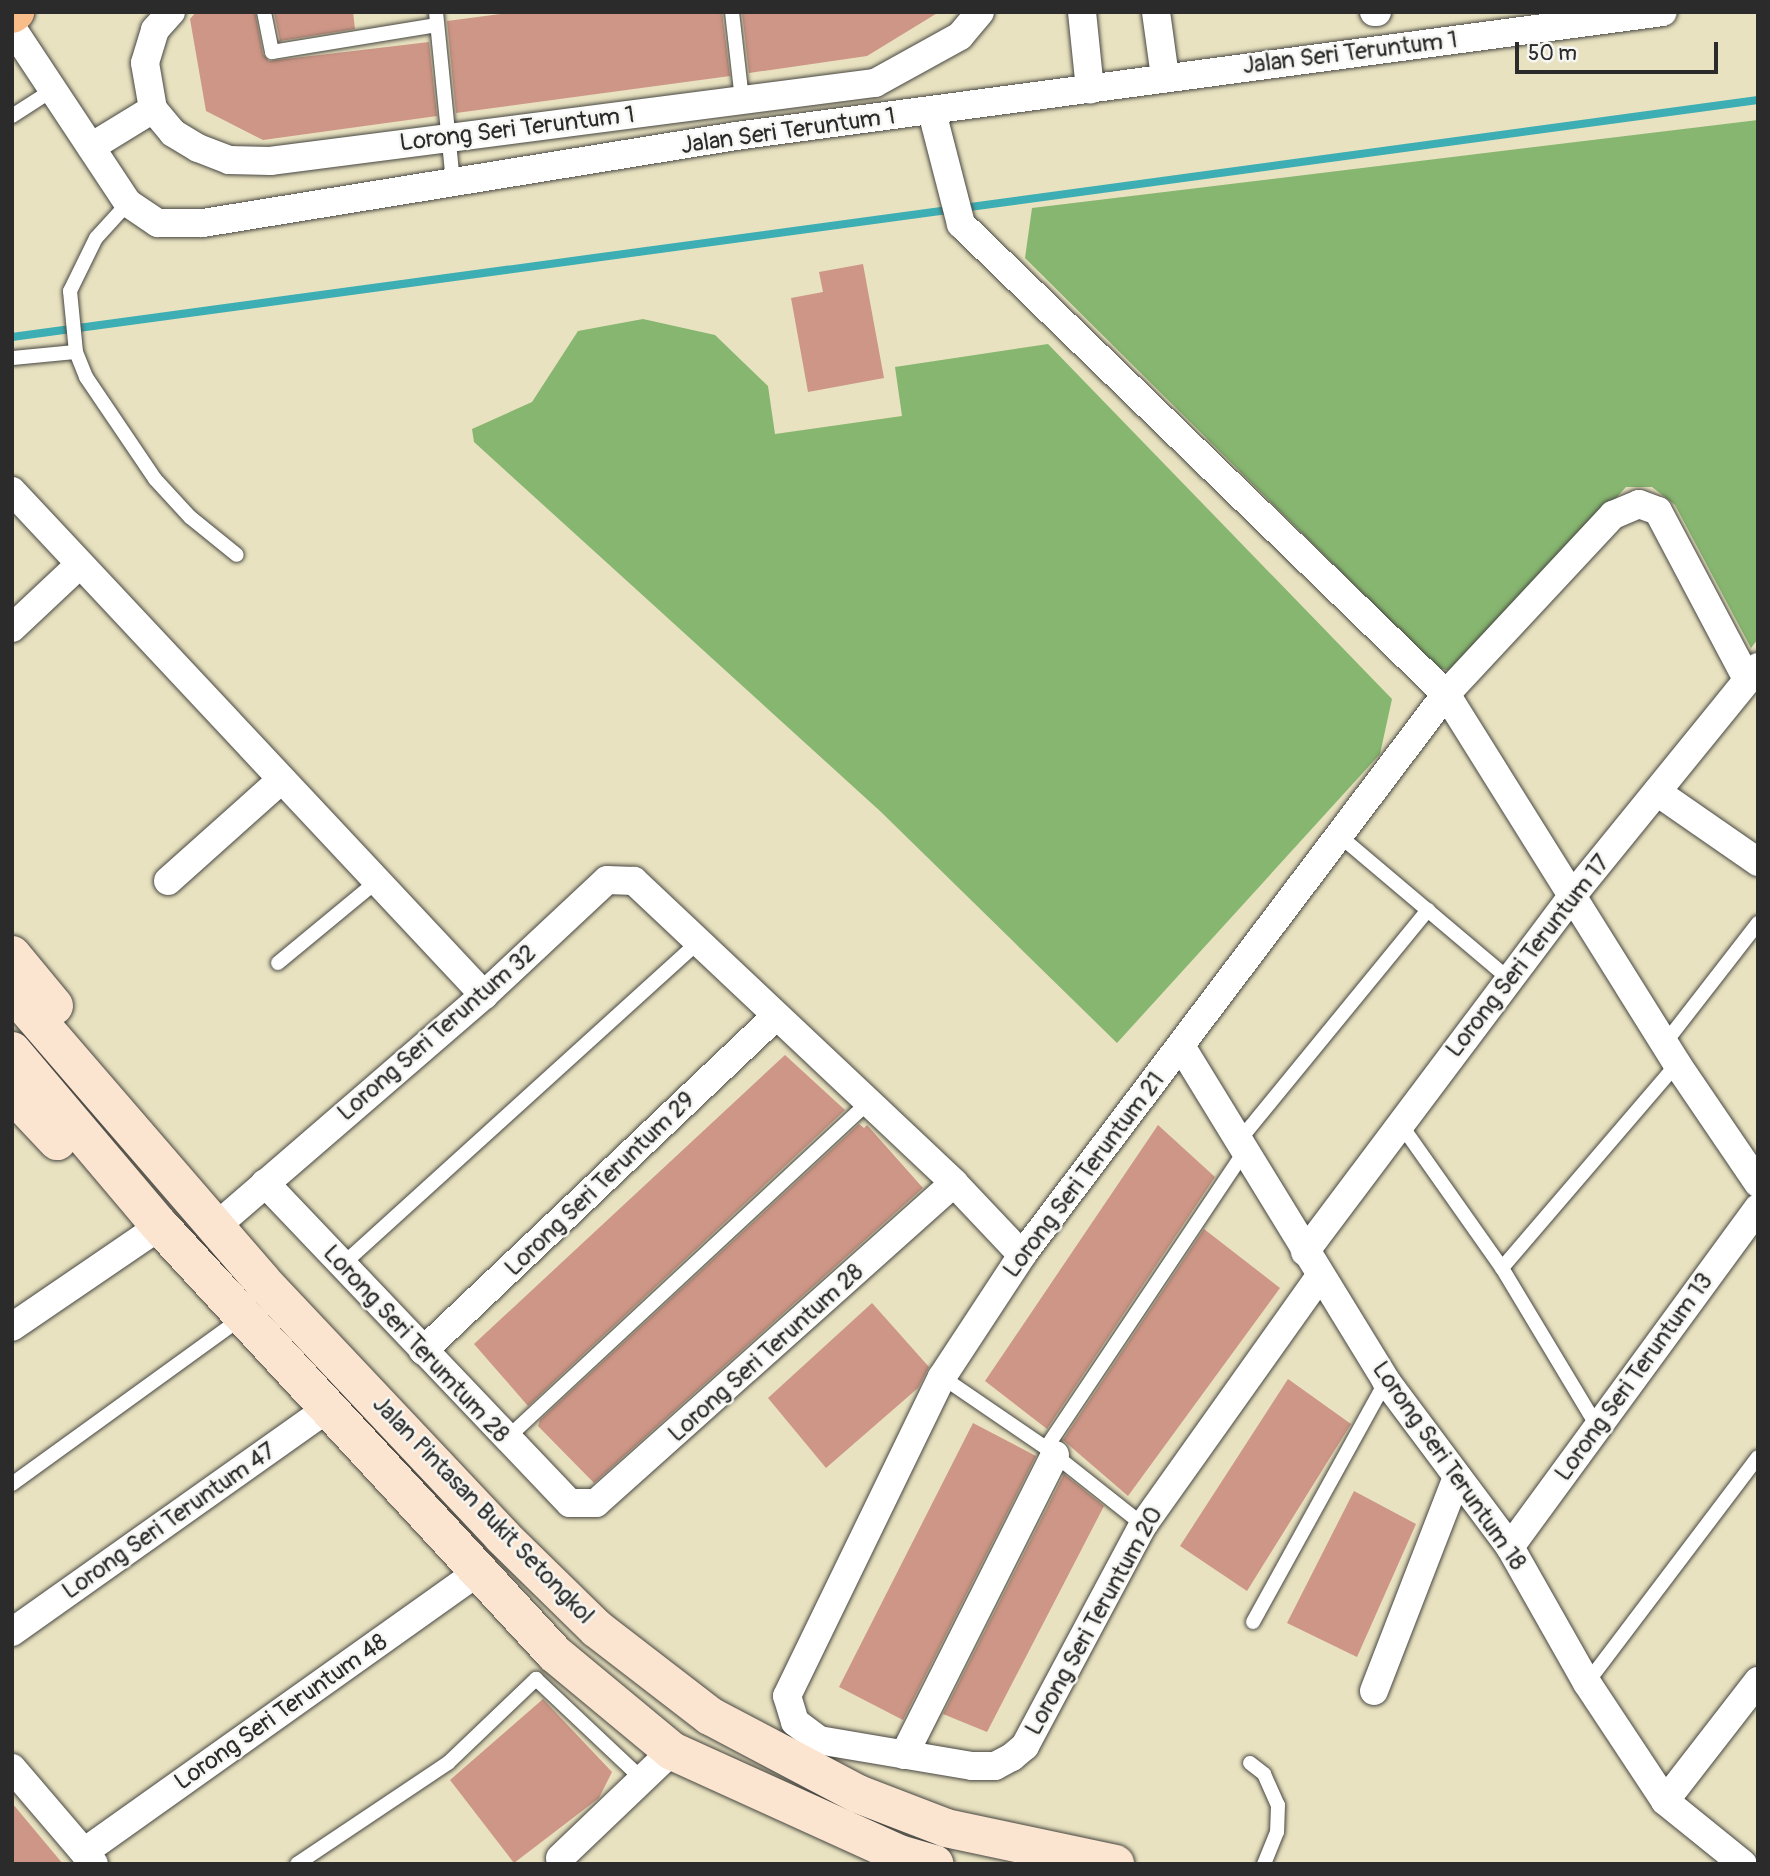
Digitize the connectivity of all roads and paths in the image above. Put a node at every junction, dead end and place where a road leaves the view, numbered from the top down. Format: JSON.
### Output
{"nodes":[{"id":1,"x":171,"y":12,"type":"edge"},
{"id":2,"x":264,"y":12,"type":"edge"},
{"id":3,"x":732,"y":12,"type":"edge"},
{"id":4,"x":980,"y":12,"type":"edge"},
{"id":5,"x":1082,"y":12,"type":"edge"},
{"id":6,"x":1156,"y":12,"type":"edge"},
{"id":7,"x":1663,"y":12,"type":"edge"},
{"id":8,"x":437,"y":19,"type":"edge"},
{"id":9,"x":12,"y":28,"type":"edge"},
{"id":10,"x":1165,"y":77,"type":"junction"},
{"id":11,"x":1090,"y":90,"type":"junction"},
{"id":12,"x":51,"y":91,"type":"junction"},
{"id":13,"x":742,"y":100,"type":"junction"},
{"id":14,"x":153,"y":109,"type":"junction"},
{"id":15,"x":932,"y":112,"type":"junction"},
{"id":16,"x":12,"y":116,"type":"edge"},
{"id":17,"x":448,"y":138,"type":"junction"},
{"id":18,"x":91,"y":147,"type":"junction"},
{"id":19,"x":453,"y":181,"type":"junction"},
{"id":20,"x":128,"y":203,"type":"junction"},
{"id":21,"x":75,"y":344,"type":"junction"},
{"id":22,"x":12,"y":358,"type":"edge"},
{"id":23,"x":12,"y":491,"type":"edge"},
{"id":24,"x":237,"y":555,"type":"dead end"},
{"id":25,"x":79,"y":565,"type":"junction"},
{"id":26,"x":12,"y":628,"type":"edge"},
{"id":27,"x":1752,"y":673,"type":"edge"},
{"id":28,"x":1446,"y":694,"type":"junction"},
{"id":29,"x":280,"y":781,"type":"junction"},
{"id":30,"x":1657,"y":792,"type":"junction"},
{"id":31,"x":1341,"y":837,"type":"junction"},
{"id":32,"x":1758,"y":862,"type":"edge"},
{"id":33,"x":168,"y":881,"type":"dead end"},
{"id":34,"x":376,"y":882,"type":"junction"},
{"id":35,"x":1572,"y":896,"type":"junction"},
{"id":36,"x":1428,"y":910,"type":"junction"},
{"id":37,"x":1758,"y":923,"type":"edge"},
{"id":38,"x":698,"y":942,"type":"junction"},
{"id":39,"x":12,"y":955,"type":"edge"},
{"id":40,"x":278,"y":963,"type":"dead end"},
{"id":41,"x":1509,"y":979,"type":"junction"},
{"id":42,"x":12,"y":991,"type":"edge"},
{"id":43,"x":484,"y":995,"type":"junction"},
{"id":44,"x":776,"y":1016,"type":"junction"},
{"id":45,"x":1181,"y":1046,"type":"junction"},
{"id":46,"x":12,"y":1051,"type":"edge"},
{"id":47,"x":1671,"y":1054,"type":"junction"},
{"id":48,"x":12,"y":1093,"type":"edge"},
{"id":49,"x":867,"y":1102,"type":"junction"},
{"id":50,"x":1399,"y":1122,"type":"junction"},
{"id":51,"x":1241,"y":1147,"type":"junction"},
{"id":52,"x":265,"y":1183,"type":"junction"},
{"id":53,"x":954,"y":1183,"type":"junction"},
{"id":54,"x":1758,"y":1183,"type":"edge"},
{"id":55,"x":133,"y":1193,"type":"junction"},
{"id":56,"x":1758,"y":1208,"type":"edge"},
{"id":57,"x":228,"y":1216,"type":"junction"},
{"id":58,"x":160,"y":1226,"type":"junction"},
{"id":59,"x":1305,"y":1252,"type":"junction"},
{"id":60,"x":1022,"y":1255,"type":"junction"},
{"id":61,"x":342,"y":1265,"type":"junction"},
{"id":62,"x":1502,"y":1268,"type":"junction"},
{"id":63,"x":1320,"y":1276,"type":"junction"},
{"id":64,"x":262,"y":1281,"type":"junction"},
{"id":65,"x":242,"y":1318,"type":"junction"},
{"id":66,"x":12,"y":1327,"type":"edge"},
{"id":67,"x":424,"y":1351,"type":"junction"},
{"id":68,"x":942,"y":1377,"type":"junction"},
{"id":69,"x":1386,"y":1381,"type":"junction"},
{"id":70,"x":326,"y":1410,"type":"junction"},
{"id":71,"x":1597,"y":1426,"type":"junction"},
{"id":72,"x":506,"y":1439,"type":"junction"},
{"id":73,"x":1050,"y":1452,"type":"junction"},
{"id":74,"x":1758,"y":1457,"type":"edge"},
{"id":75,"x":1457,"y":1477,"type":"junction"},
{"id":76,"x":12,"y":1484,"type":"edge"},
{"id":77,"x":570,"y":1503,"type":"joint"},
{"id":78,"x":1143,"y":1525,"type":"junction"},
{"id":79,"x":1510,"y":1547,"type":"junction"},
{"id":80,"x":477,"y":1573,"type":"junction"},
{"id":81,"x":1253,"y":1622,"type":"dead end"},
{"id":82,"x":12,"y":1632,"type":"edge"},
{"id":83,"x":1587,"y":1683,"type":"junction"},
{"id":84,"x":1374,"y":1691,"type":"dead end"},
{"id":85,"x":787,"y":1696,"type":"joint"},
{"id":86,"x":1753,"y":1699,"type":"edge"},
{"id":87,"x":672,"y":1751,"type":"junction"},
{"id":88,"x":904,"y":1755,"type":"junction"},
{"id":89,"x":1250,"y":1763,"type":"dead end"},
{"id":90,"x":12,"y":1768,"type":"edge"},
{"id":91,"x":642,"y":1779,"type":"junction"},
{"id":92,"x":1665,"y":1801,"type":"junction"},
{"id":93,"x":89,"y":1858,"type":"edge"},
{"id":94,"x":560,"y":1858,"type":"dead end"},
{"id":95,"x":297,"y":1864,"type":"edge"},
{"id":96,"x":935,"y":1864,"type":"edge"},
{"id":97,"x":1115,"y":1864,"type":"edge"},
{"id":98,"x":1264,"y":1864,"type":"edge"},
{"id":99,"x":1743,"y":1864,"type":"edge"}],
"edges":[{"from":1,"to":14,"type":"street"},
{"from":2,"to":8,"type":"lane"},
{"from":3,"to":13,"type":"lane"},
{"from":4,"to":13,"type":"street","name":"Lorong Seri Teruntum 1"},
{"from":5,"to":11,"type":"street"},
{"from":6,"to":10,"type":"street"},
{"from":7,"to":10,"type":"street","name":"Jalan Seri Teruntum 1"},
{"from":8,"to":17,"type":"lane"},
{"from":9,"to":12,"type":"street","name":"Jalan Seri Teruntum 1"},
{"from":10,"to":11,"type":"street","name":"Jalan Seri Teruntum 1"},
{"from":11,"to":15,"type":"street","name":"Jalan Seri Teruntum 1"},
{"from":12,"to":16,"type":"lane"},
{"from":12,"to":18,"type":"street","name":"Jalan Seri Teruntum 1"},
{"from":13,"to":17,"type":"street","name":"Lorong Seri Teruntum 1"},
{"from":14,"to":17,"type":"street","name":"Lorong Seri Teruntum 1"},
{"from":14,"to":18,"type":"street"},
{"from":15,"to":19,"type":"street","name":"Jalan Seri Teruntum 1"},
{"from":15,"to":28,"type":"street"},
{"from":17,"to":19,"type":"lane"},
{"from":18,"to":20,"type":"street","name":"Jalan Seri Teruntum 1"},
{"from":19,"to":20,"type":"street","name":"Jalan Seri Teruntum 1"},
{"from":20,"to":21,"type":"lane"},
{"from":21,"to":22,"type":"lane"},
{"from":21,"to":24,"type":"lane"},
{"from":23,"to":25,"type":"street"},
{"from":25,"to":26,"type":"street"},
{"from":25,"to":29,"type":"street"},
{"from":27,"to":28,"type":"street","name":"Lorong Seri Teruntum 21"},
{"from":27,"to":30,"type":"street","name":"Lorong Seri Teruntum 17"},
{"from":28,"to":31,"type":"street","name":"Lorong Seri Teruntum 21"},
{"from":28,"to":35,"type":"street"},
{"from":29,"to":33,"type":"street"},
{"from":29,"to":34,"type":"street"},
{"from":30,"to":32,"type":"street"},
{"from":30,"to":35,"type":"street","name":"Lorong Seri Teruntum 17"},
{"from":31,"to":36,"type":"lane"},
{"from":31,"to":45,"type":"street","name":"Lorong Seri Teruntum 21"},
{"from":34,"to":40,"type":"lane"},
{"from":34,"to":43,"type":"street"},
{"from":35,"to":41,"type":"street","name":"Lorong Seri Teruntum 17"},
{"from":35,"to":47,"type":"street"},
{"from":36,"to":41,"type":"lane"},
{"from":36,"to":51,"type":"lane"},
{"from":37,"to":47,"type":"lane"},
{"from":38,"to":43,"type":"street","name":"Lorong Seri Teruntum 32"},
{"from":38,"to":44,"type":"street"},
{"from":38,"to":61,"type":"lane"},
{"from":39,"to":57,"type":"main road"},
{"from":41,"to":50,"type":"street","name":"Lorong Seri Teruntum 17"},
{"from":42,"to":64,"type":"main road","name":"Jalan Pintasan Bukit Setongkol"},
{"from":43,"to":52,"type":"street","name":"Lorong Seri Teruntum 32"},
{"from":44,"to":49,"type":"street"},
{"from":44,"to":67,"type":"street","name":"Lorong Seri Teruntum 29"},
{"from":45,"to":51,"type":"street","name":"Lorong Seri Teruntum 18"},
{"from":45,"to":60,"type":"street","name":"Lorong Seri Teruntum 21"},
{"from":46,"to":55,"type":"main road"},
{"from":47,"to":54,"type":"street"},
{"from":47,"to":62,"type":"lane"},
{"from":48,"to":55,"type":"main road","name":"Jalan Pintasan Bukit Setongkol"},
{"from":49,"to":53,"type":"street"},
{"from":49,"to":72,"type":"lane"},
{"from":50,"to":59,"type":"street","name":"Lorong Seri Teruntum 17"},
{"from":50,"to":62,"type":"lane"},
{"from":51,"to":59,"type":"street","name":"Lorong Seri Teruntum 18"},
{"from":51,"to":73,"type":"lane"},
{"from":52,"to":57,"type":"street","name":"Lorong Seri Teruntum 32"},
{"from":52,"to":61,"type":"street","name":"Lorong Seri Terumtum 28"},
{"from":53,"to":60,"type":"street"},
{"from":53,"to":77,"type":"street","name":"Lorong Seri Teruntum 28"},
{"from":55,"to":58,"type":"main road","name":"Jalan Pintasan Bukit Setongkol"},
{"from":56,"to":71,"type":"street","name":"Lorong Seri Teruntum 13"},
{"from":57,"to":64,"type":"main road"},
{"from":58,"to":65,"type":"main road","name":"Jalan Pintasan Bukit Setongkol"},
{"from":58,"to":66,"type":"street"},
{"from":59,"to":63,"type":"street","name":"Lorong Seri Teruntum 18"},
{"from":60,"to":68,"type":"street","name":"Lorong Seri Teruntum 21"},
{"from":61,"to":67,"type":"street","name":"Lorong Seri Terumtum 28"},
{"from":62,"to":71,"type":"lane"},
{"from":63,"to":69,"type":"street","name":"Lorong Seri Teruntum 18"},
{"from":63,"to":78,"type":"street","name":"Lorong Seri Teruntum 20"},
{"from":64,"to":97,"type":"main road","name":"Jalan Pintasan Bukit Setongkol"},
{"from":65,"to":70,"type":"main road","name":"Jalan Pintasan Bukit Setongkol"},
{"from":65,"to":76,"type":"lane"},
{"from":67,"to":72,"type":"street","name":"Lorong Seri Terumtum 28"},
{"from":68,"to":73,"type":"lane"},
{"from":68,"to":85,"type":"street","name":"Lorong Seri Teruntum 21"},
{"from":69,"to":75,"type":"street","name":"Lorong Seri Teruntum 18"},
{"from":69,"to":81,"type":"lane"},
{"from":70,"to":80,"type":"main road","name":"Jalan Pintasan Bukit Setongkol"},
{"from":70,"to":82,"type":"street","name":"Lorong Seri Teruntum 47"},
{"from":71,"to":79,"type":"street","name":"Lorong Seri Teruntum 13"},
{"from":72,"to":77,"type":"street","name":"Lorong Seri Terumtum 28"},
{"from":73,"to":78,"type":"lane"},
{"from":73,"to":88,"type":"street"},
{"from":74,"to":83,"type":"lane"},
{"from":75,"to":79,"type":"street","name":"Lorong Seri Teruntum 18"},
{"from":75,"to":84,"type":"street"},
{"from":78,"to":88,"type":"street","name":"Lorong Seri Teruntum 20"},
{"from":79,"to":83,"type":"street","name":"Lorong Seri Teruntum 18"},
{"from":80,"to":87,"type":"main road","name":"Jalan Pintasan Bukit Setongkol"},
{"from":80,"to":93,"type":"street","name":"Lorong Seri Teruntum 48"},
{"from":83,"to":92,"type":"street","name":"Lorong Seri Teruntum 18"},
{"from":85,"to":88,"type":"street","name":"Lorong Seri Teruntum 20"},
{"from":86,"to":92,"type":"street"},
{"from":87,"to":91,"type":"street"},
{"from":87,"to":96,"type":"main road","name":"Jalan Pintasan Bukit Setongkol"},
{"from":89,"to":98,"type":"lane"},
{"from":90,"to":93,"type":"street"},
{"from":91,"to":94,"type":"street"},
{"from":91,"to":95,"type":"lane"},
{"from":92,"to":99,"type":"street","name":"Lorong Seri Teruntum 18"}]}
